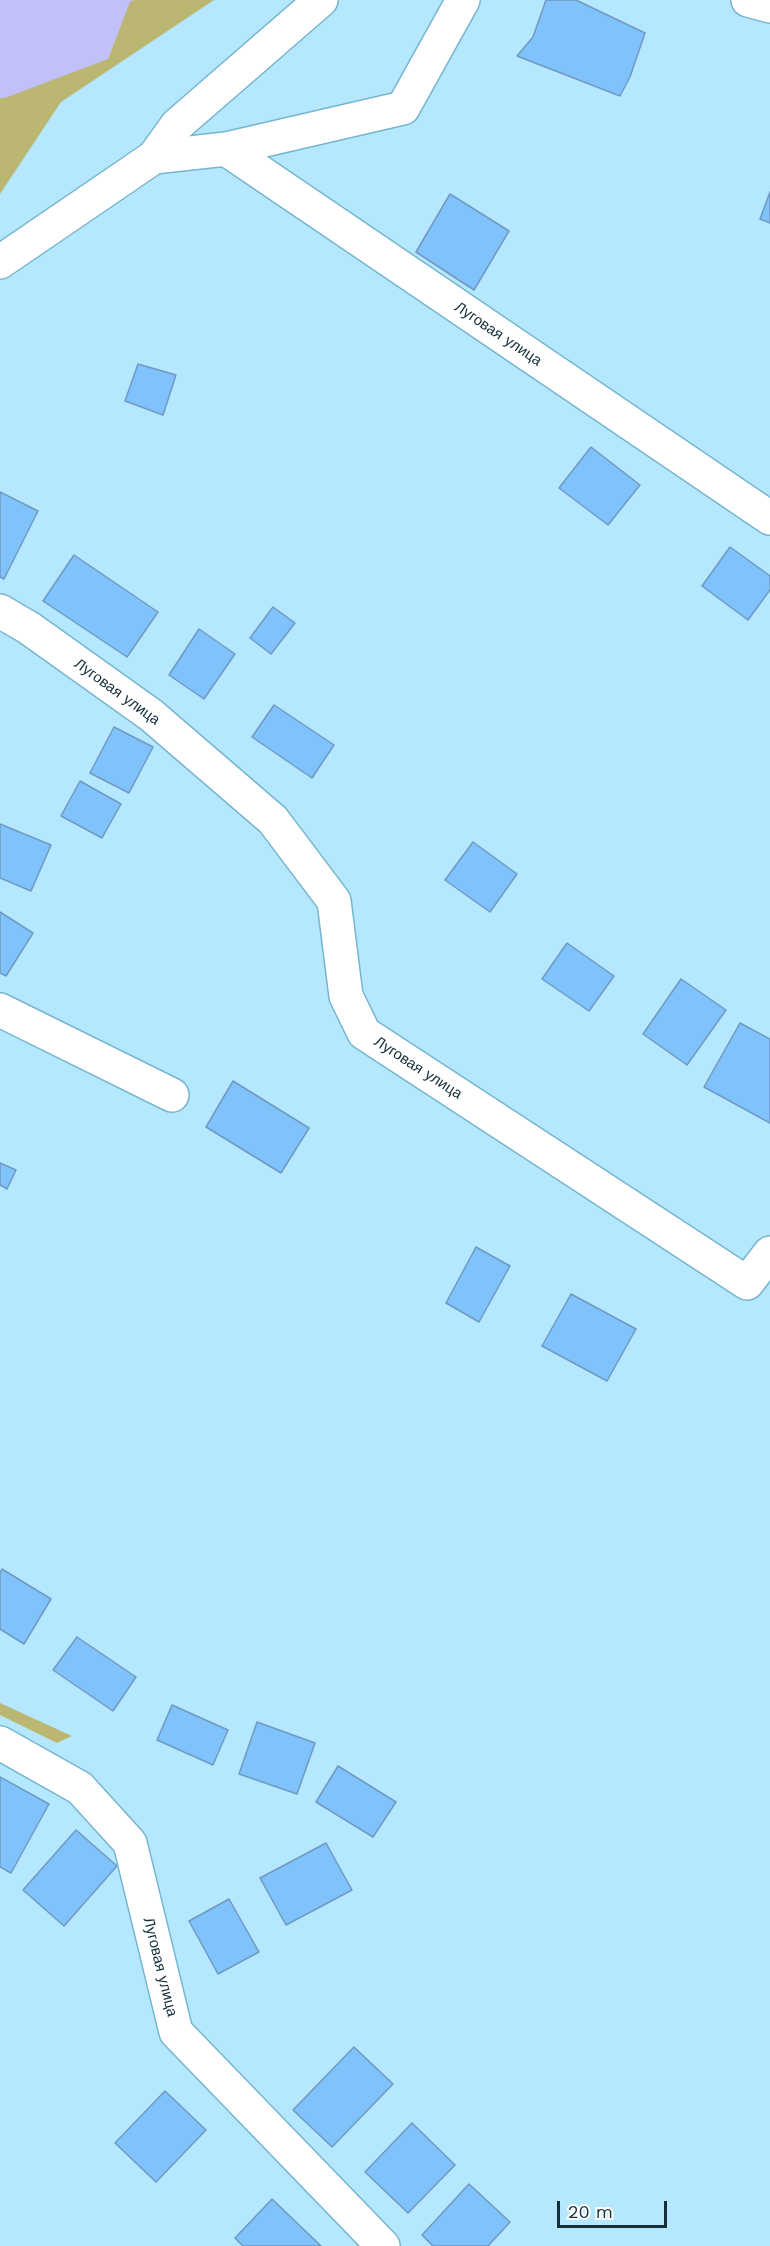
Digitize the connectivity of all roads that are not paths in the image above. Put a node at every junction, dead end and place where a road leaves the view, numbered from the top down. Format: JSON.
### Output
{"nodes":[{"id":1,"x":321,"y":0,"type":"edge"},
{"id":2,"x":463,"y":0,"type":"edge"},
{"id":3,"x":748,"y":0,"type":"edge"},
{"id":4,"x":770,"y":6,"type":"edge"},
{"id":5,"x":226,"y":149,"type":"junction"},
{"id":6,"x":154,"y":157,"type":"junction"},
{"id":7,"x":0,"y":262,"type":"edge"},
{"id":8,"x":770,"y":518,"type":"edge"},
{"id":9,"x":0,"y":611,"type":"edge"},
{"id":10,"x":0,"y":1010,"type":"edge"},
{"id":11,"x":172,"y":1095,"type":"dead end"},
{"id":12,"x":770,"y":1253,"type":"edge"},
{"id":13,"x":0,"y":1743,"type":"edge"},
{"id":14,"x":383,"y":2246,"type":"edge"}],
"edges":[{"from":1,"to":6,"type":"street"},
{"from":2,"to":5,"type":"street"},
{"from":3,"to":4,"type":"street"},
{"from":5,"to":6,"type":"street"},
{"from":5,"to":8,"type":"street","name":"Луговая улица"},
{"from":6,"to":7,"type":"street"},
{"from":9,"to":12,"type":"street","name":"Луговая улица"},
{"from":10,"to":11,"type":"street"},
{"from":13,"to":14,"type":"street","name":"Луговая улица"}]}
